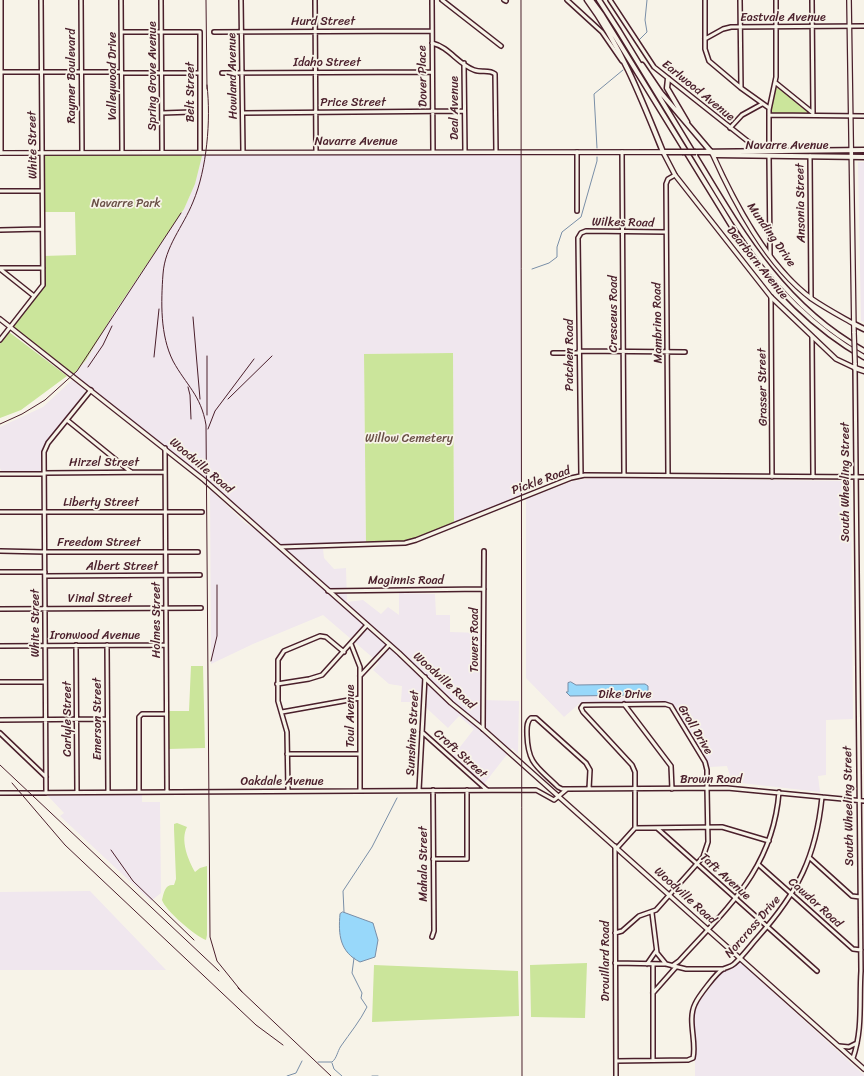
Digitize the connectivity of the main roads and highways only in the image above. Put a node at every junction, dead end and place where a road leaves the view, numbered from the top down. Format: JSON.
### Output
{"nodes":[{"id":1,"x":587,"y":0,"type":"edge"},
{"id":2,"x":591,"y":0,"type":"edge"},
{"id":3,"x":599,"y":0,"type":"edge"},
{"id":4,"x":849,"y":0,"type":"edge"},
{"id":5,"x":631,"y":50,"type":"junction"},
{"id":6,"x":668,"y":79,"type":"road end"},
{"id":7,"x":688,"y":124,"type":"junction"},
{"id":8,"x":759,"y":150,"type":"junction"},
{"id":9,"x":769,"y":150,"type":"junction"},
{"id":10,"x":851,"y":150,"type":"junction"},
{"id":11,"x":864,"y":150,"type":"edge"},
{"id":12,"x":663,"y":152,"type":"junction"},
{"id":13,"x":1,"y":153,"type":"edge"},
{"id":14,"x":712,"y":153,"type":"junction"},
{"id":15,"x":752,"y":153,"type":"junction"},
{"id":16,"x":730,"y":156,"type":"junction"},
{"id":17,"x":851,"y":157,"type":"junction"},
{"id":18,"x":864,"y":157,"type":"edge"},
{"id":19,"x":0,"y":319,"type":"edge"},
{"id":20,"x":854,"y":324,"type":"junction"},
{"id":21,"x":864,"y":329,"type":"edge"},
{"id":22,"x":864,"y":351,"type":"edge"},
{"id":23,"x":864,"y":357,"type":"edge"},
{"id":24,"x":855,"y":366,"type":"junction"},
{"id":25,"x":864,"y":371,"type":"edge"},
{"id":26,"x":864,"y":1069,"type":"edge"}],
"edges":[{"from":1,"to":12,"type":"highway"},
{"from":2,"to":23,"type":"highway"},
{"from":3,"to":5,"type":"highway"},
{"from":4,"to":10,"type":"main road","name":"South Wheeling Street"},
{"from":5,"to":7,"type":"highway"},
{"from":5,"to":22,"type":"highway"},
{"from":6,"to":7,"type":"highway"},
{"from":7,"to":14,"type":"highway"},
{"from":8,"to":9,"type":"highway","name":"Navarre Avenue"},
{"from":8,"to":15,"type":"highway","name":"Navarre Avenue"},
{"from":8,"to":16,"type":"highway"},
{"from":9,"to":10,"type":"highway","name":"Navarre Avenue"},
{"from":9,"to":15,"type":"highway"},
{"from":10,"to":11,"type":"highway","name":"Navarre Avenue"},
{"from":10,"to":17,"type":"main road","name":"South Wheeling Street"},
{"from":12,"to":13,"type":"main road","name":"Navarre Avenue"},
{"from":12,"to":14,"type":"highway","name":"Navarre Avenue","bridge":true},
{"from":12,"to":24,"type":"main road","name":"Dearborn Avenue"},
{"from":14,"to":15,"type":"highway","name":"Navarre Avenue"},
{"from":14,"to":16,"type":"highway","name":"Navarre Avenue"},
{"from":14,"to":20,"type":"main road","name":"Munding Drive"},
{"from":15,"to":16,"type":"highway","name":"Navarre Avenue"},
{"from":15,"to":17,"type":"highway","name":"Navarre Avenue"},
{"from":17,"to":18,"type":"highway","name":"Navarre Avenue"},
{"from":17,"to":20,"type":"main road","name":"South Wheeling Street"},
{"from":19,"to":26,"type":"main road","name":"Woodville Road"},
{"from":20,"to":21,"type":"highway"},
{"from":20,"to":24,"type":"main road","name":"South Wheeling Street","bridge":true},
{"from":24,"to":25,"type":"highway"}]}
